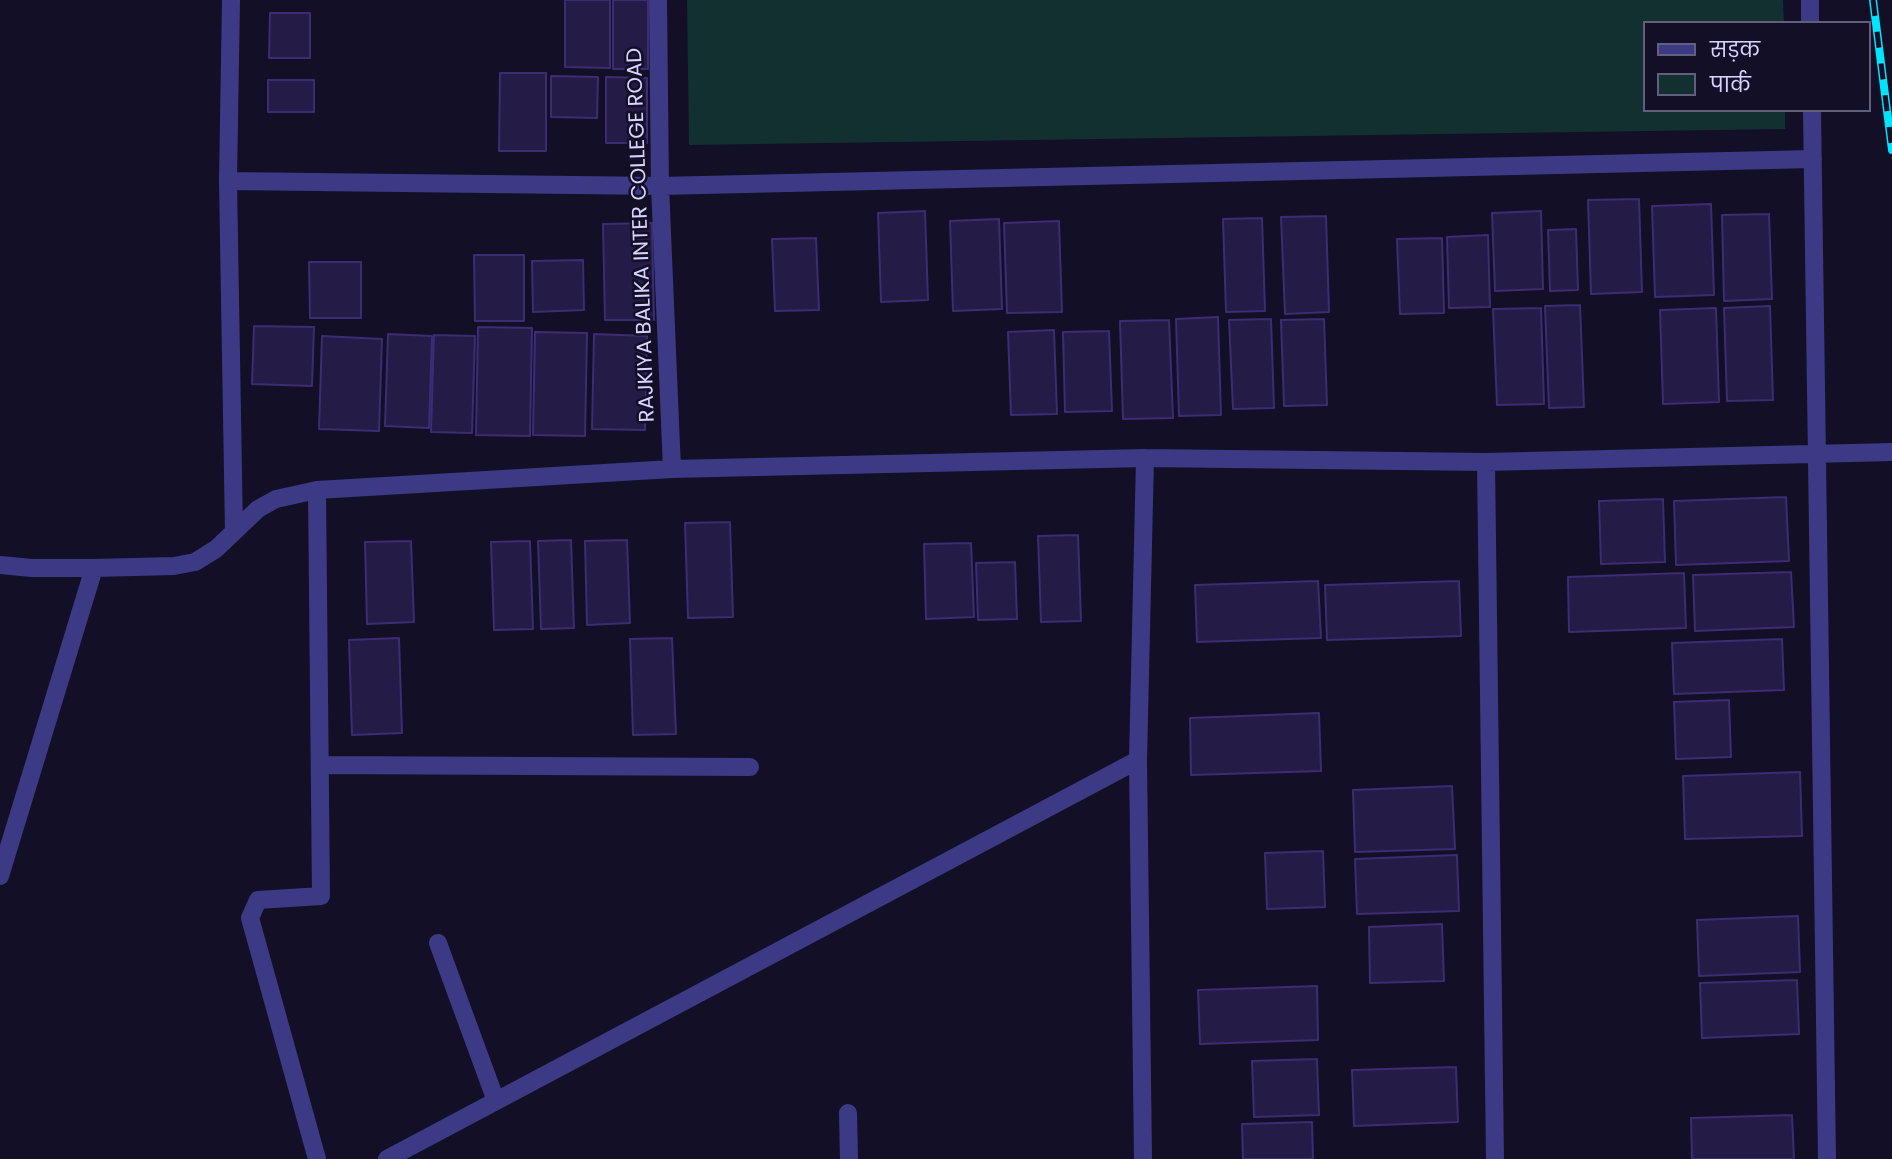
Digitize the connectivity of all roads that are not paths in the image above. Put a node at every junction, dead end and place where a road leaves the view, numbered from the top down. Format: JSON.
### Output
{"nodes":[{"id":1,"x":231,"y":0,"type":"edge"},
{"id":2,"x":658,"y":0,"type":"edge"},
{"id":3,"x":1810,"y":0,"type":"edge"},
{"id":4,"x":1810,"y":21,"type":"edge"},
{"id":5,"x":1812,"y":112,"type":"edge"},
{"id":6,"x":1813,"y":159,"type":"junction"},
{"id":7,"x":228,"y":181,"type":"junction"},
{"id":8,"x":660,"y":186,"type":"junction"},
{"id":9,"x":1892,"y":452,"type":"edge"},
{"id":10,"x":1818,"y":454,"type":"junction"},
{"id":11,"x":1145,"y":458,"type":"junction"},
{"id":12,"x":1486,"y":462,"type":"junction"},
{"id":13,"x":672,"y":469,"type":"junction"},
{"id":14,"x":317,"y":490,"type":"junction"},
{"id":15,"x":234,"y":532,"type":"junction"},
{"id":16,"x":0,"y":565,"type":"edge"},
{"id":17,"x":94,"y":568,"type":"junction"},
{"id":18,"x":1138,"y":760,"type":"junction"},
{"id":19,"x":320,"y":765,"type":"junction"},
{"id":20,"x":750,"y":766,"type":"dead end"},
{"id":21,"x":0,"y":876,"type":"edge"},
{"id":22,"x":438,"y":943,"type":"dead end"},
{"id":23,"x":496,"y":1101,"type":"junction"},
{"id":24,"x":848,"y":1113,"type":"dead end"},
{"id":25,"x":317,"y":1159,"type":"edge"},
{"id":26,"x":387,"y":1159,"type":"edge"},
{"id":27,"x":849,"y":1159,"type":"edge"},
{"id":28,"x":1143,"y":1159,"type":"edge"},
{"id":29,"x":1495,"y":1159,"type":"edge"},
{"id":30,"x":1827,"y":1159,"type":"edge"}],
"edges":[{"from":1,"to":7,"type":"street"},
{"from":2,"to":8,"type":"street","name":"RAJKIYA BALIKA INTER COLLEGE ROAD"},
{"from":3,"to":4,"type":"street"},
{"from":5,"to":6,"type":"street"},
{"from":6,"to":8,"type":"street"},
{"from":6,"to":10,"type":"street"},
{"from":7,"to":8,"type":"street"},
{"from":7,"to":15,"type":"street"},
{"from":8,"to":13,"type":"street","name":"RAJKIYA BALIKA INTER COLLEGE ROAD"},
{"from":9,"to":10,"type":"street"},
{"from":10,"to":12,"type":"street"},
{"from":10,"to":30,"type":"street"},
{"from":11,"to":12,"type":"street"},
{"from":11,"to":13,"type":"street"},
{"from":11,"to":18,"type":"street"},
{"from":12,"to":29,"type":"street"},
{"from":13,"to":14,"type":"street"},
{"from":14,"to":15,"type":"street"},
{"from":14,"to":19,"type":"street"},
{"from":15,"to":17,"type":"street"},
{"from":16,"to":17,"type":"street"},
{"from":17,"to":21,"type":"street"},
{"from":18,"to":23,"type":"street"},
{"from":18,"to":28,"type":"street"},
{"from":19,"to":20,"type":"street"},
{"from":19,"to":25,"type":"street"},
{"from":22,"to":23,"type":"street"},
{"from":23,"to":26,"type":"street"},
{"from":24,"to":27,"type":"street"}]}
